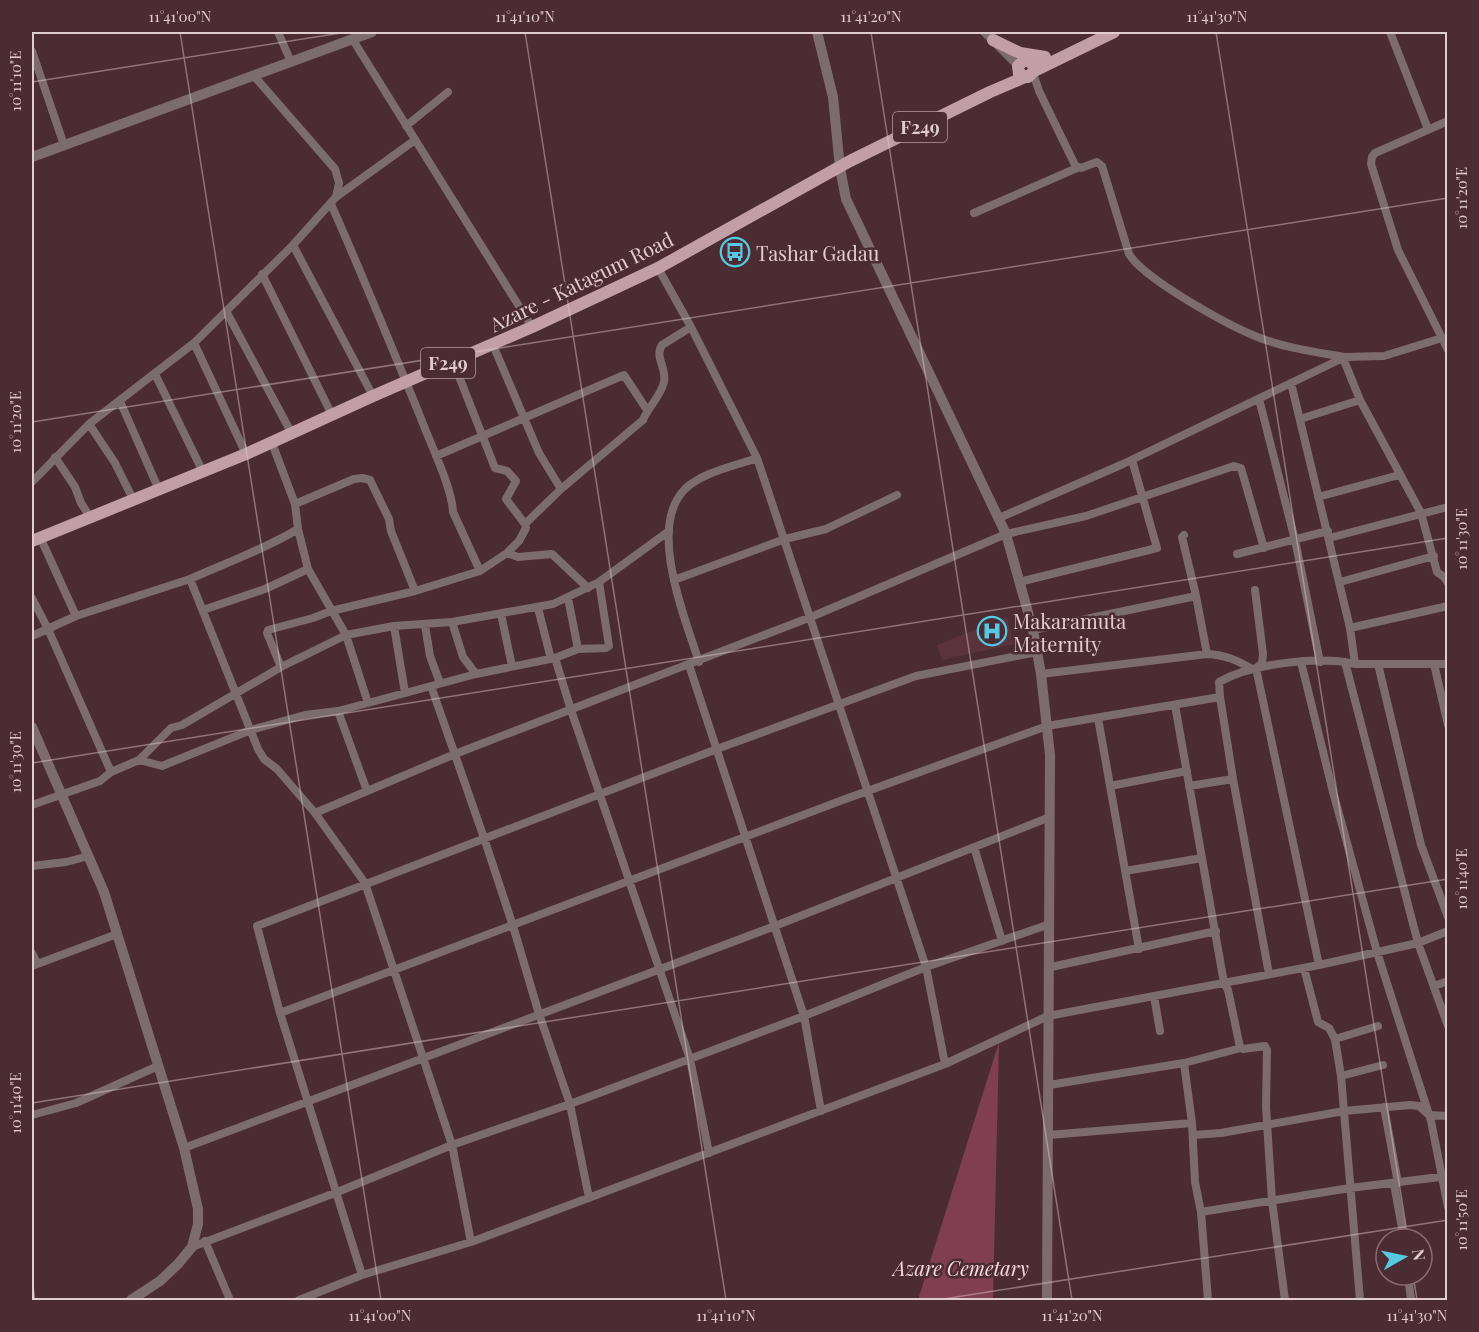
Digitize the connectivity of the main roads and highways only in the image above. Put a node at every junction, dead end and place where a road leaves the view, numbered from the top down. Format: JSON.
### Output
{"nodes":[{"id":1,"x":1114,"y":32,"type":"edge"},
{"id":2,"x":989,"y":36,"type":"edge"},
{"id":3,"x":1070,"y":52,"type":"junction"},
{"id":4,"x":1045,"y":57,"type":"junction"},
{"id":5,"x":1026,"y":70,"type":"junction"},
{"id":6,"x":37,"y":538,"type":"edge"}],
"edges":[{"from":1,"to":3,"type":"main road","name":"Azare - Katagum Road","number":"F249"},
{"from":2,"to":4,"type":"main road"},
{"from":3,"to":4,"type":"main road","name":"Azare - Katagum Road","number":"F249"},
{"from":3,"to":5,"type":"main road","name":"Azare - Katagum Road","number":"F249"},
{"from":4,"to":5,"type":"main road","name":"Azare - Katagum Road","number":"F249"},
{"from":5,"to":6,"type":"main road","name":"Azare - Katagum Road","number":"F249"}]}
